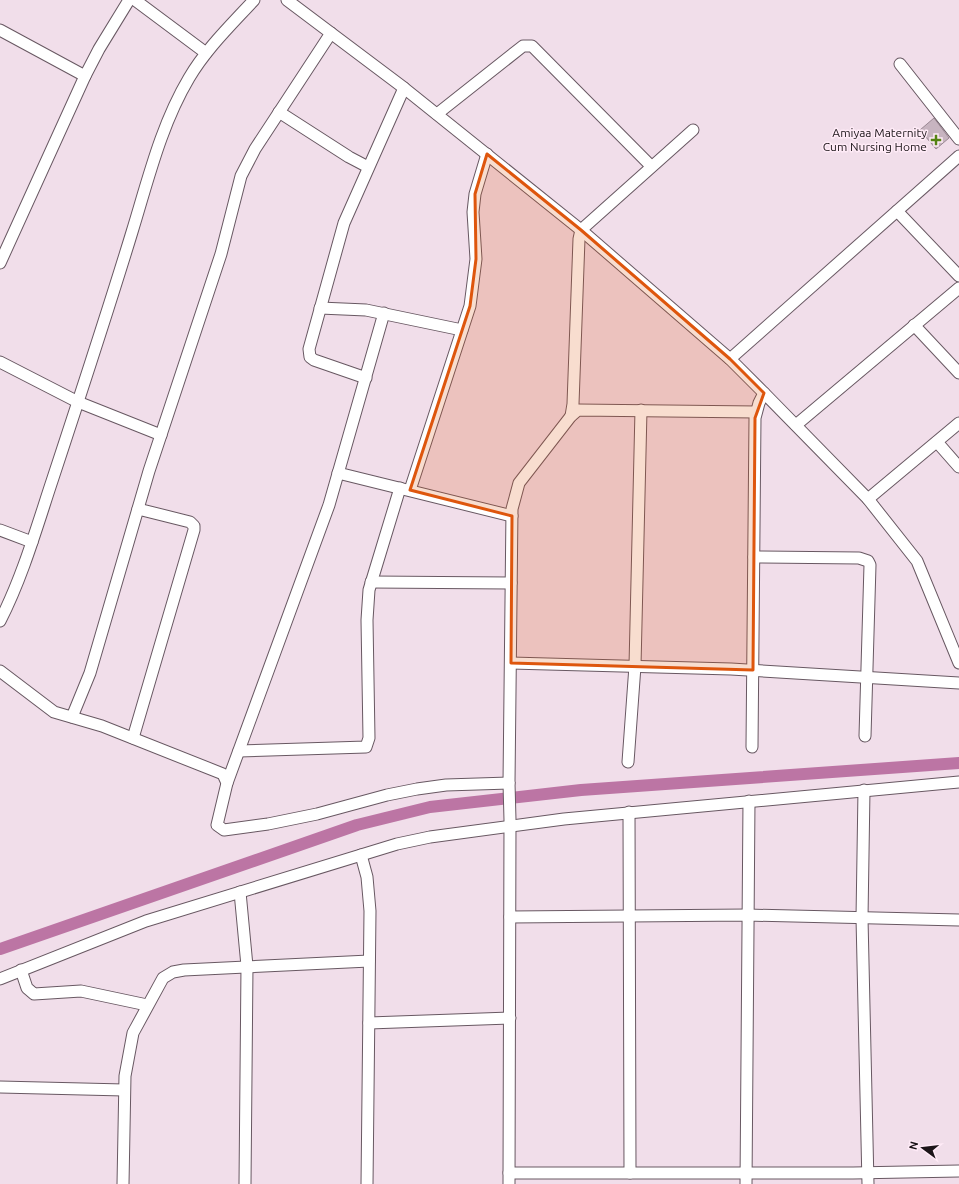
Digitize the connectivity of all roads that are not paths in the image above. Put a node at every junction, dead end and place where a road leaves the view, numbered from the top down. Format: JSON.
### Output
{"nodes":[{"id":1,"x":129,"y":0,"type":"edge"},
{"id":2,"x":135,"y":0,"type":"edge"},
{"id":3,"x":254,"y":0,"type":"edge"},
{"id":4,"x":287,"y":0,"type":"edge"},
{"id":5,"x":0,"y":30,"type":"edge"},
{"id":6,"x":331,"y":33,"type":"junction"},
{"id":7,"x":206,"y":53,"type":"junction"},
{"id":8,"x":900,"y":64,"type":"dead end"},
{"id":9,"x":85,"y":76,"type":"junction"},
{"id":10,"x":404,"y":88,"type":"junction"},
{"id":11,"x":279,"y":112,"type":"junction"},
{"id":12,"x":437,"y":114,"type":"junction"},
{"id":13,"x":693,"y":130,"type":"dead end"},
{"id":14,"x":959,"y":139,"type":"edge"},
{"id":15,"x":487,"y":154,"type":"junction"},
{"id":16,"x":959,"y":156,"type":"edge"},
{"id":17,"x":651,"y":166,"type":"junction"},
{"id":18,"x":368,"y":167,"type":"junction"},
{"id":19,"x":897,"y":211,"type":"junction"},
{"id":20,"x":581,"y":230,"type":"junction"},
{"id":21,"x":0,"y":263,"type":"edge"},
{"id":22,"x":959,"y":276,"type":"edge"},
{"id":23,"x":959,"y":288,"type":"edge"},
{"id":24,"x":320,"y":308,"type":"junction"},
{"id":25,"x":384,"y":313,"type":"junction"},
{"id":26,"x":914,"y":325,"type":"junction"},
{"id":27,"x":462,"y":330,"type":"junction"},
{"id":28,"x":730,"y":359,"type":"junction"},
{"id":29,"x":0,"y":362,"type":"edge"},
{"id":30,"x":959,"y":373,"type":"edge"},
{"id":31,"x":366,"y":378,"type":"junction"},
{"id":32,"x":764,"y":393,"type":"junction"},
{"id":33,"x":78,"y":402,"type":"junction"},
{"id":34,"x":641,"y":410,"type":"junction"},
{"id":35,"x":756,"y":412,"type":"junction"},
{"id":36,"x":571,"y":416,"type":"junction"},
{"id":37,"x":959,"y":423,"type":"edge"},
{"id":38,"x":796,"y":425,"type":"junction"},
{"id":39,"x":160,"y":435,"type":"junction"},
{"id":40,"x":937,"y":442,"type":"junction"},
{"id":41,"x":959,"y":468,"type":"edge"},
{"id":42,"x":338,"y":473,"type":"junction"},
{"id":43,"x":405,"y":489,"type":"junction"},
{"id":44,"x":868,"y":499,"type":"junction"},
{"id":45,"x":138,"y":509,"type":"junction"},
{"id":46,"x":512,"y":516,"type":"junction"},
{"id":47,"x":0,"y":530,"type":"edge"},
{"id":48,"x":32,"y":542,"type":"junction"},
{"id":49,"x":754,"y":557,"type":"junction"},
{"id":50,"x":371,"y":582,"type":"junction"},
{"id":51,"x":511,"y":583,"type":"junction"},
{"id":52,"x":0,"y":621,"type":"edge"},
{"id":53,"x":511,"y":663,"type":"junction"},
{"id":54,"x":959,"y":663,"type":"edge"},
{"id":55,"x":635,"y":666,"type":"junction"},
{"id":56,"x":753,"y":670,"type":"junction"},
{"id":57,"x":0,"y":671,"type":"edge"},
{"id":58,"x":866,"y":678,"type":"junction"},
{"id":59,"x":959,"y":683,"type":"edge"},
{"id":60,"x":72,"y":717,"type":"junction"},
{"id":61,"x":865,"y":736,"type":"dead end"},
{"id":62,"x":133,"y":738,"type":"junction"},
{"id":63,"x":752,"y":747,"type":"dead end"},
{"id":64,"x":239,"y":751,"type":"junction"},
{"id":65,"x":628,"y":762,"type":"dead end"},
{"id":66,"x":959,"y":782,"type":"edge"},
{"id":67,"x":227,"y":783,"type":"junction"},
{"id":68,"x":509,"y":785,"type":"junction"},
{"id":69,"x":864,"y":790,"type":"junction"},
{"id":70,"x":748,"y":801,"type":"junction"},
{"id":71,"x":629,"y":812,"type":"junction"},
{"id":72,"x":510,"y":823,"type":"junction"},
{"id":73,"x":361,"y":855,"type":"junction"},
{"id":74,"x":240,"y":892,"type":"junction"},
{"id":75,"x":748,"y":915,"type":"junction"},
{"id":76,"x":629,"y":916,"type":"junction"},
{"id":77,"x":510,"y":917,"type":"junction"},
{"id":78,"x":862,"y":918,"type":"junction"},
{"id":79,"x":959,"y":920,"type":"edge"},
{"id":80,"x":369,"y":961,"type":"junction"},
{"id":81,"x":247,"y":966,"type":"junction"},
{"id":82,"x":21,"y":970,"type":"junction"},
{"id":83,"x":0,"y":979,"type":"edge"},
{"id":84,"x":147,"y":1005,"type":"junction"},
{"id":85,"x":510,"y":1018,"type":"junction"},
{"id":86,"x":369,"y":1023,"type":"junction"},
{"id":87,"x":0,"y":1087,"type":"edge"},
{"id":88,"x":124,"y":1090,"type":"junction"},
{"id":89,"x":959,"y":1171,"type":"edge"},
{"id":90,"x":746,"y":1172,"type":"junction"},
{"id":91,"x":868,"y":1172,"type":"junction"},
{"id":92,"x":630,"y":1173,"type":"junction"},
{"id":93,"x":509,"y":1179,"type":"edge"},
{"id":94,"x":123,"y":1184,"type":"edge"},
{"id":95,"x":245,"y":1184,"type":"edge"},
{"id":96,"x":367,"y":1184,"type":"edge"},
{"id":97,"x":746,"y":1184,"type":"edge"},
{"id":98,"x":868,"y":1184,"type":"edge"}],
"edges":[{"from":1,"to":9,"type":"street"},
{"from":2,"to":7,"type":"street"},
{"from":3,"to":7,"type":"street"},
{"from":4,"to":6,"type":"street"},
{"from":5,"to":9,"type":"street"},
{"from":6,"to":10,"type":"street"},
{"from":6,"to":11,"type":"street"},
{"from":7,"to":33,"type":"street"},
{"from":8,"to":14,"type":"street"},
{"from":9,"to":21,"type":"street"},
{"from":10,"to":12,"type":"street"},
{"from":10,"to":18,"type":"street"},
{"from":11,"to":18,"type":"street"},
{"from":11,"to":39,"type":"street"},
{"from":12,"to":15,"type":"street"},
{"from":12,"to":17,"type":"street"},
{"from":13,"to":17,"type":"street"},
{"from":15,"to":20,"type":"street"},
{"from":15,"to":27,"type":"street"},
{"from":16,"to":19,"type":"street"},
{"from":17,"to":20,"type":"street"},
{"from":18,"to":24,"type":"street"},
{"from":19,"to":22,"type":"street"},
{"from":19,"to":28,"type":"street"},
{"from":20,"to":28,"type":"street"},
{"from":20,"to":36,"type":"street"},
{"from":23,"to":26,"type":"street"},
{"from":24,"to":25,"type":"street"},
{"from":24,"to":31,"type":"street"},
{"from":25,"to":27,"type":"street"},
{"from":25,"to":31,"type":"street"},
{"from":26,"to":30,"type":"street"},
{"from":26,"to":38,"type":"street"},
{"from":27,"to":43,"type":"street"},
{"from":28,"to":32,"type":"street"},
{"from":29,"to":33,"type":"street"},
{"from":31,"to":42,"type":"street"},
{"from":32,"to":35,"type":"street"},
{"from":32,"to":38,"type":"street"},
{"from":33,"to":39,"type":"street"},
{"from":33,"to":48,"type":"street"},
{"from":34,"to":35,"type":"street"},
{"from":34,"to":36,"type":"street"},
{"from":34,"to":55,"type":"street"},
{"from":35,"to":49,"type":"street"},
{"from":36,"to":46,"type":"street"},
{"from":37,"to":40,"type":"street"},
{"from":38,"to":44,"type":"street"},
{"from":39,"to":45,"type":"street"},
{"from":40,"to":41,"type":"street"},
{"from":40,"to":44,"type":"street"},
{"from":42,"to":43,"type":"street"},
{"from":42,"to":64,"type":"street"},
{"from":43,"to":46,"type":"street"},
{"from":43,"to":50,"type":"street"},
{"from":44,"to":54,"type":"street"},
{"from":45,"to":60,"type":"street"},
{"from":45,"to":62,"type":"street"},
{"from":46,"to":51,"type":"street"},
{"from":47,"to":48,"type":"street"},
{"from":48,"to":52,"type":"street"},
{"from":49,"to":56,"type":"street"},
{"from":49,"to":58,"type":"street"},
{"from":50,"to":51,"type":"street"},
{"from":50,"to":64,"type":"street"},
{"from":51,"to":53,"type":"street"},
{"from":53,"to":55,"type":"street"},
{"from":53,"to":68,"type":"street"},
{"from":55,"to":56,"type":"street"},
{"from":55,"to":65,"type":"street"},
{"from":56,"to":58,"type":"street"},
{"from":56,"to":63,"type":"street"},
{"from":57,"to":60,"type":"street"},
{"from":58,"to":59,"type":"street"},
{"from":58,"to":61,"type":"street"},
{"from":60,"to":62,"type":"street"},
{"from":62,"to":67,"type":"street"},
{"from":64,"to":67,"type":"street"},
{"from":66,"to":69,"type":"street"},
{"from":67,"to":68,"type":"street"},
{"from":68,"to":72,"type":"street"},
{"from":69,"to":70,"type":"street"},
{"from":69,"to":78,"type":"street"},
{"from":70,"to":71,"type":"street"},
{"from":70,"to":75,"type":"street"},
{"from":71,"to":72,"type":"street"},
{"from":71,"to":76,"type":"street"},
{"from":72,"to":73,"type":"street"},
{"from":72,"to":77,"type":"street"},
{"from":73,"to":74,"type":"street"},
{"from":73,"to":80,"type":"street"},
{"from":74,"to":81,"type":"street"},
{"from":74,"to":82,"type":"street"},
{"from":75,"to":76,"type":"street"},
{"from":75,"to":78,"type":"street"},
{"from":75,"to":90,"type":"street"},
{"from":76,"to":77,"type":"street"},
{"from":76,"to":92,"type":"street"},
{"from":77,"to":85,"type":"street"},
{"from":78,"to":79,"type":"street"},
{"from":78,"to":91,"type":"street"},
{"from":80,"to":81,"type":"street"},
{"from":80,"to":86,"type":"street"},
{"from":81,"to":84,"type":"street"},
{"from":81,"to":95,"type":"street"},
{"from":82,"to":83,"type":"street"},
{"from":82,"to":84,"type":"street"},
{"from":84,"to":88,"type":"street"},
{"from":85,"to":86,"type":"street"},
{"from":85,"to":93,"type":"street"},
{"from":86,"to":96,"type":"street"},
{"from":87,"to":88,"type":"street"},
{"from":88,"to":94,"type":"street"},
{"from":89,"to":91,"type":"street"},
{"from":90,"to":91,"type":"street"},
{"from":90,"to":92,"type":"street"},
{"from":90,"to":97,"type":"street"},
{"from":91,"to":98,"type":"street"},
{"from":92,"to":93,"type":"street"}]}
